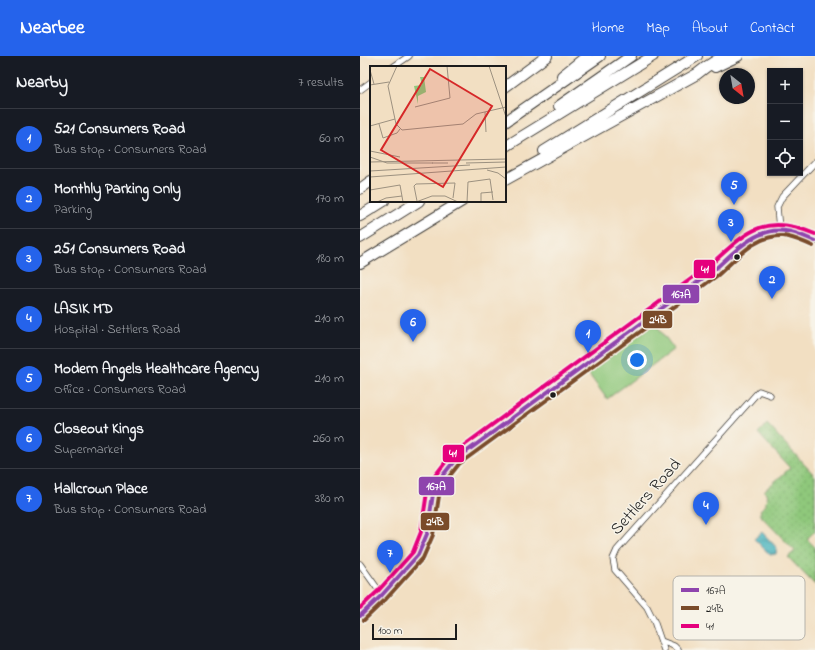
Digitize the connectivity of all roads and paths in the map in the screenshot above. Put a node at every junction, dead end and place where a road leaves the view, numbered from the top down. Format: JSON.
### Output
{"nodes":[{"id":1,"x":409,"y":56,"type":"edge"},
{"id":2,"x":548,"y":56,"type":"edge"},
{"id":3,"x":587,"y":56,"type":"edge"},
{"id":4,"x":600,"y":56,"type":"edge"},
{"id":5,"x":630,"y":56,"type":"edge"},
{"id":6,"x":654,"y":56,"type":"edge"},
{"id":7,"x":697,"y":56,"type":"edge"},
{"id":8,"x":723,"y":56,"type":"edge"},
{"id":9,"x":738,"y":56,"type":"edge"},
{"id":10,"x":394,"y":66,"type":"edge"},
{"id":11,"x":697,"y":74,"type":"junction"},
{"id":12,"x":370,"y":83,"type":"edge"},
{"id":13,"x":506,"y":86,"type":"edge"},
{"id":14,"x":360,"y":90,"type":"edge"},
{"id":15,"x":506,"y":121,"type":"edge"},
{"id":16,"x":506,"y":121,"type":"edge"},
{"id":17,"x":506,"y":143,"type":"edge"},
{"id":18,"x":506,"y":146,"type":"edge"},
{"id":19,"x":815,"y":162,"type":"edge"},
{"id":20,"x":506,"y":174,"type":"edge"},
{"id":21,"x":506,"y":179,"type":"edge"},
{"id":22,"x":370,"y":182,"type":"edge"},
{"id":23,"x":360,"y":189,"type":"edge"},
{"id":24,"x":382,"y":202,"type":"edge"},
{"id":25,"x":417,"y":202,"type":"edge"},
{"id":26,"x":460,"y":202,"type":"edge"},
{"id":27,"x":464,"y":202,"type":"edge"},
{"id":28,"x":360,"y":216,"type":"edge"},
{"id":29,"x":425,"y":224,"type":"junction"},
{"id":30,"x":779,"y":230,"type":"junction"},
{"id":31,"x":360,"y":238,"type":"edge"},
{"id":32,"x":815,"y":241,"type":"edge"},
{"id":33,"x":360,"y":263,"type":"edge"},
{"id":34,"x":770,"y":395,"type":"dead end"},
{"id":35,"x":360,"y":564,"type":"edge"},
{"id":36,"x":382,"y":595,"type":"junction"},
{"id":37,"x":360,"y":616,"type":"edge"},
{"id":38,"x":661,"y":641,"type":"junction"},
{"id":39,"x":664,"y":650,"type":"edge"},
{"id":40,"x":678,"y":650,"type":"edge"}],
"edges":[{"from":1,"to":10,"type":"street"},
{"from":2,"to":13,"type":"highway"},
{"from":3,"to":15,"type":"highway"},
{"from":4,"to":16,"type":"highway"},
{"from":5,"to":17,"type":"highway"},
{"from":6,"to":18,"type":"highway"},
{"from":7,"to":20,"type":"highway"},
{"from":8,"to":11,"type":"highway"},
{"from":9,"to":11,"type":"highway"},
{"from":11,"to":21,"type":"highway"},
{"from":12,"to":14,"type":"street"},
{"from":19,"to":30,"type":"street"},
{"from":22,"to":23,"type":"highway"},
{"from":24,"to":28,"type":"highway"},
{"from":25,"to":31,"type":"highway"},
{"from":26,"to":29,"type":"highway"},
{"from":27,"to":29,"type":"highway"},
{"from":29,"to":33,"type":"highway"},
{"from":30,"to":32,"type":"street"},
{"from":30,"to":36,"type":"street"},
{"from":34,"to":38,"type":"street","name":"Settlers Road"},
{"from":35,"to":36,"type":"street"},
{"from":36,"to":37,"type":"street"},
{"from":38,"to":39,"type":"street","name":"Settlers Road"},
{"from":38,"to":40,"type":"street"}]}
